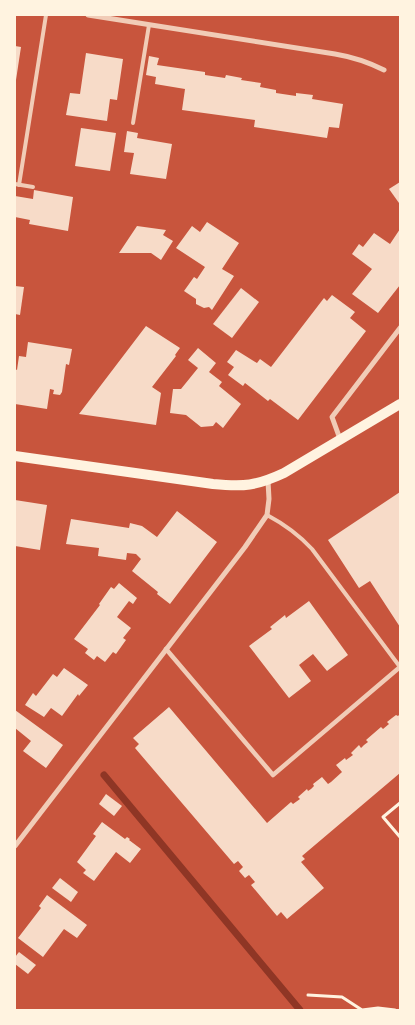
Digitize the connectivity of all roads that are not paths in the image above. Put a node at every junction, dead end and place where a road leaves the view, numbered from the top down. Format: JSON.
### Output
{"nodes":[{"id":1,"x":46,"y":15,"type":"edge"},
{"id":2,"x":91,"y":15,"type":"edge"},
{"id":3,"x":148,"y":25,"type":"junction"},
{"id":4,"x":384,"y":70,"type":"dead end"},
{"id":5,"x":133,"y":123,"type":"dead end"},
{"id":6,"x":17,"y":184,"type":"edge"},
{"id":7,"x":33,"y":187,"type":"dead end"},
{"id":8,"x":400,"y":328,"type":"edge"},
{"id":9,"x":400,"y":404,"type":"edge"},
{"id":10,"x":340,"y":440,"type":"junction"},
{"id":11,"x":15,"y":456,"type":"edge"},
{"id":12,"x":268,"y":480,"type":"junction"},
{"id":13,"x":267,"y":515,"type":"junction"},
{"id":14,"x":166,"y":649,"type":"junction"},
{"id":15,"x":400,"y":667,"type":"edge"},
{"id":16,"x":15,"y":846,"type":"edge"}],
"edges":[{"from":1,"to":6,"type":"lane"},
{"from":2,"to":3,"type":"street"},
{"from":3,"to":4,"type":"street"},
{"from":3,"to":5,"type":"lane"},
{"from":6,"to":7,"type":"lane"},
{"from":8,"to":10,"type":"street"},
{"from":9,"to":10,"type":"main road"},
{"from":10,"to":12,"type":"main road"},
{"from":11,"to":12,"type":"main road"},
{"from":12,"to":13,"type":"street"},
{"from":13,"to":14,"type":"street"},
{"from":13,"to":15,"type":"lane"},
{"from":14,"to":15,"type":"street"},
{"from":14,"to":16,"type":"street"}]}
